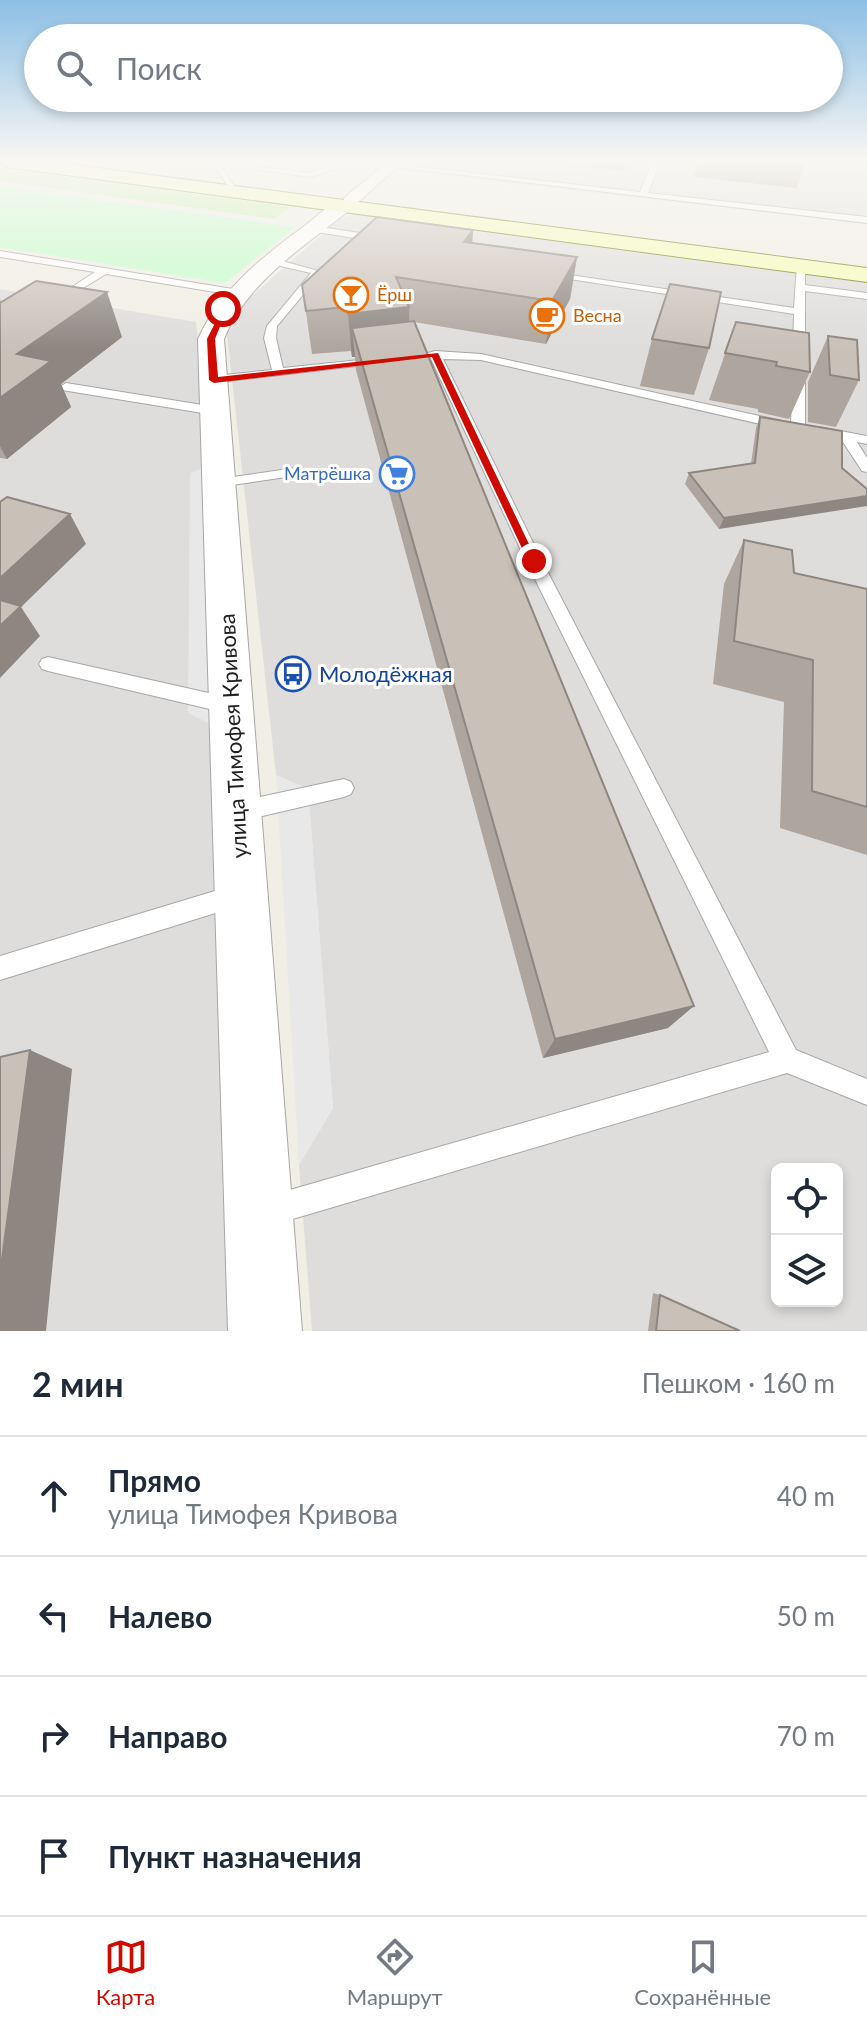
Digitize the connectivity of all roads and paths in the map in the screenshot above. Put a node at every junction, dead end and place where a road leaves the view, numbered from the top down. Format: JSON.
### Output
{"nodes":[{"id":1,"x":320,"y":224,"type":"edge"},
{"id":2,"x":359,"y":224,"type":"edge"},
{"id":3,"x":432,"y":224,"type":"edge"},
{"id":4,"x":393,"y":241,"type":"edge"},
{"id":5,"x":0,"y":254,"type":"edge"},
{"id":6,"x":275,"y":262,"type":"junction"},
{"id":7,"x":867,"y":267,"type":"edge"},
{"id":8,"x":800,"y":270,"type":"junction"},
{"id":9,"x":104,"y":271,"type":"junction"},
{"id":10,"x":543,"y":274,"type":"edge"},
{"id":11,"x":867,"y":275,"type":"edge"},
{"id":12,"x":239,"y":293,"type":"junction"},
{"id":13,"x":867,"y":296,"type":"edge"},
{"id":14,"x":52,"y":305,"type":"edge"},
{"id":15,"x":800,"y":312,"type":"junction"},
{"id":16,"x":388,"y":360,"type":"edge"},
{"id":17,"x":278,"y":372,"type":"junction"},
{"id":18,"x":66,"y":387,"type":"dead end"},
{"id":19,"x":214,"y":396,"type":"junction"},
{"id":20,"x":798,"y":428,"type":"junction"},
{"id":21,"x":846,"y":436,"type":"junction"},
{"id":22,"x":867,"y":440,"type":"edge"},
{"id":23,"x":867,"y":468,"type":"edge"},
{"id":24,"x":295,"y":472,"type":"dead end"},
{"id":25,"x":219,"y":483,"type":"junction"},
{"id":26,"x":48,"y":664,"type":"dead end"},
{"id":27,"x":231,"y":706,"type":"junction"},
{"id":28,"x":344,"y":788,"type":"dead end"},
{"id":29,"x":237,"y":812,"type":"junction"},
{"id":30,"x":241,"y":894,"type":"junction"},
{"id":31,"x":0,"y":968,"type":"edge"},
{"id":32,"x":787,"y":1060,"type":"junction"},
{"id":33,"x":867,"y":1092,"type":"edge"},
{"id":34,"x":258,"y":1213,"type":"junction"},
{"id":35,"x":265,"y":1331,"type":"edge"}],
"edges":[{"from":1,"to":6,"type":"street","name":"улица Тимофея Кривова"},
{"from":2,"to":4,"type":"lane"},
{"from":3,"to":8,"type":"main road"},
{"from":5,"to":9,"type":"lane"},
{"from":6,"to":12,"type":"street","name":"улица Тимофея Кривова"},
{"from":6,"to":17,"type":"lane"},
{"from":7,"to":8,"type":"main road"},
{"from":8,"to":11,"type":"main road"},
{"from":8,"to":13,"type":"lane"},
{"from":8,"to":15,"type":"lane"},
{"from":9,"to":12,"type":"lane"},
{"from":9,"to":14,"type":"lane"},
{"from":10,"to":15,"type":"lane"},
{"from":12,"to":19,"type":"street","name":"улица Тимофея Кривова"},
{"from":15,"to":20,"type":"lane"},
{"from":16,"to":17,"type":"lane"},
{"from":17,"to":19,"type":"lane"},
{"from":18,"to":19,"type":"lane"},
{"from":19,"to":25,"type":"street","name":"улица Тимофея Кривова"},
{"from":20,"to":21,"type":"lane"},
{"from":20,"to":32,"type":"lane"},
{"from":21,"to":22,"type":"lane"},
{"from":21,"to":23,"type":"lane"},
{"from":24,"to":25,"type":"lane"},
{"from":25,"to":27,"type":"street","name":"улица Тимофея Кривова"},
{"from":26,"to":27,"type":"lane"},
{"from":27,"to":29,"type":"street","name":"улица Тимофея Кривова"},
{"from":28,"to":29,"type":"lane"},
{"from":29,"to":30,"type":"street","name":"улица Тимофея Кривова"},
{"from":30,"to":31,"type":"lane"},
{"from":30,"to":34,"type":"street","name":"улица Тимофея Кривова"},
{"from":32,"to":33,"type":"lane"},
{"from":32,"to":34,"type":"lane"},
{"from":34,"to":35,"type":"street","name":"улица Тимофея Кривова"}]}
